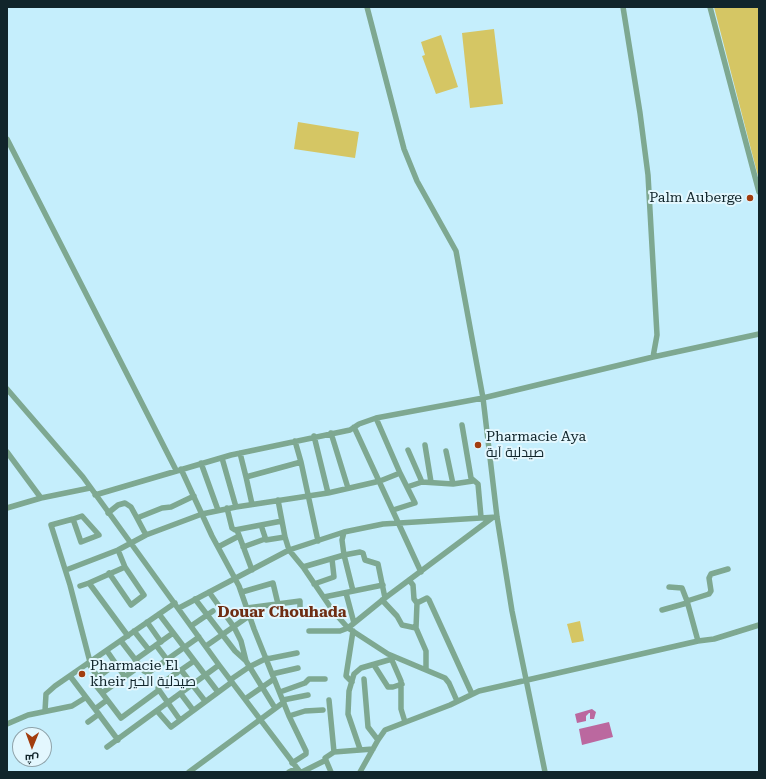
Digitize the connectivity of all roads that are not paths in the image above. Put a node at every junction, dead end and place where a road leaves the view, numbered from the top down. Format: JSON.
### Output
{"nodes":[{"id":1,"x":367,"y":7,"type":"edge"},
{"id":2,"x":623,"y":7,"type":"edge"},
{"id":3,"x":710,"y":7,"type":"edge"},
{"id":4,"x":7,"y":139,"type":"edge"},
{"id":5,"x":759,"y":192,"type":"edge"},
{"id":6,"x":759,"y":334,"type":"edge"},
{"id":7,"x":653,"y":357,"type":"junction"},
{"id":8,"x":7,"y":389,"type":"edge"},
{"id":9,"x":483,"y":398,"type":"junction"},
{"id":10,"x":376,"y":418,"type":"junction"},
{"id":11,"x":462,"y":424,"type":"dead end"},
{"id":12,"x":354,"y":427,"type":"junction"},
{"id":13,"x":331,"y":433,"type":"junction"},
{"id":14,"x":314,"y":436,"type":"junction"},
{"id":15,"x":295,"y":440,"type":"junction"},
{"id":16,"x":425,"y":445,"type":"dead end"},
{"id":17,"x":408,"y":450,"type":"dead end"},
{"id":18,"x":446,"y":451,"type":"dead end"},
{"id":19,"x":7,"y":452,"type":"edge"},
{"id":20,"x":240,"y":453,"type":"junction"},
{"id":21,"x":222,"y":458,"type":"junction"},
{"id":22,"x":301,"y":462,"type":"junction"},
{"id":23,"x":201,"y":463,"type":"junction"},
{"id":24,"x":178,"y":470,"type":"junction"},
{"id":25,"x":400,"y":473,"type":"junction"},
{"id":26,"x":246,"y":477,"type":"junction"},
{"id":27,"x":380,"y":481,"type":"junction"},
{"id":28,"x":473,"y":481,"type":"junction"},
{"id":29,"x":422,"y":482,"type":"junction"},
{"id":30,"x":431,"y":482,"type":"junction"},
{"id":31,"x":453,"y":484,"type":"junction"},
{"id":32,"x":407,"y":486,"type":"junction"},
{"id":33,"x":90,"y":488,"type":"junction"},
{"id":34,"x":348,"y":488,"type":"junction"},
{"id":35,"x":328,"y":493,"type":"junction"},
{"id":36,"x":95,"y":495,"type":"junction"},
{"id":37,"x":308,"y":495,"type":"junction"},
{"id":38,"x":194,"y":496,"type":"junction"},
{"id":39,"x":41,"y":498,"type":"junction"},
{"id":40,"x":278,"y":500,"type":"junction"},
{"id":41,"x":252,"y":504,"type":"junction"},
{"id":42,"x":236,"y":506,"type":"junction"},
{"id":43,"x":7,"y":508,"type":"edge"},
{"id":44,"x":227,"y":508,"type":"junction"},
{"id":45,"x":218,"y":510,"type":"junction"},
{"id":46,"x":393,"y":510,"type":"junction"},
{"id":47,"x":108,"y":512,"type":"junction"},
{"id":48,"x":202,"y":514,"type":"junction"},
{"id":49,"x":482,"y":517,"type":"junction"},
{"id":50,"x":495,"y":517,"type":"junction"},
{"id":51,"x":137,"y":518,"type":"junction"},
{"id":52,"x":73,"y":519,"type":"junction"},
{"id":53,"x":282,"y":521,"type":"junction"},
{"id":54,"x":399,"y":523,"type":"junction"},
{"id":55,"x":261,"y":525,"type":"junction"},
{"id":56,"x":344,"y":532,"type":"junction"},
{"id":57,"x":238,"y":533,"type":"junction"},
{"id":58,"x":146,"y":535,"type":"junction"},
{"id":59,"x":285,"y":537,"type":"junction"},
{"id":60,"x":265,"y":539,"type":"junction"},
{"id":61,"x":318,"y":541,"type":"junction"},
{"id":62,"x":131,"y":542,"type":"junction"},
{"id":63,"x":218,"y":547,"type":"junction"},
{"id":64,"x":243,"y":547,"type":"junction"},
{"id":65,"x":118,"y":550,"type":"junction"},
{"id":66,"x":289,"y":550,"type":"junction"},
{"id":67,"x":344,"y":555,"type":"junction"},
{"id":68,"x":332,"y":558,"type":"junction"},
{"id":69,"x":125,"y":567,"type":"junction"},
{"id":70,"x":303,"y":567,"type":"junction"},
{"id":71,"x":66,"y":570,"type":"junction"},
{"id":72,"x":252,"y":570,"type":"junction"},
{"id":73,"x":728,"y":570,"type":"dead end"},
{"id":74,"x":421,"y":572,"type":"junction"},
{"id":75,"x":109,"y":573,"type":"junction"},
{"id":76,"x":234,"y":579,"type":"junction"},
{"id":77,"x":409,"y":580,"type":"junction"},
{"id":78,"x":89,"y":583,"type":"junction"},
{"id":79,"x":314,"y":584,"type":"junction"},
{"id":80,"x":383,"y":585,"type":"junction"},
{"id":81,"x":80,"y":586,"type":"dead end"},
{"id":82,"x":669,"y":587,"type":"dead end"},
{"id":83,"x":353,"y":591,"type":"junction"},
{"id":84,"x":209,"y":592,"type":"junction"},
{"id":85,"x":242,"y":592,"type":"junction"},
{"id":86,"x":346,"y":593,"type":"junction"},
{"id":87,"x":324,"y":598,"type":"junction"},
{"id":88,"x":195,"y":599,"type":"junction"},
{"id":89,"x":384,"y":599,"type":"junction"},
{"id":90,"x":687,"y":602,"type":"junction"},
{"id":91,"x":417,"y":603,"type":"junction"},
{"id":92,"x":278,"y":604,"type":"junction"},
{"id":93,"x":177,"y":606,"type":"junction"},
{"id":94,"x":247,"y":608,"type":"junction"},
{"id":95,"x":300,"y":609,"type":"dead end"},
{"id":96,"x":662,"y":610,"type":"dead end"},
{"id":97,"x":210,"y":613,"type":"junction"},
{"id":98,"x":159,"y":614,"type":"junction"},
{"id":99,"x":249,"y":616,"type":"junction"},
{"id":100,"x":147,"y":622,"type":"junction"},
{"id":101,"x":354,"y":623,"type":"junction"},
{"id":102,"x":759,"y":625,"type":"edge"},
{"id":103,"x":191,"y":626,"type":"junction"},
{"id":104,"x":234,"y":627,"type":"junction"},
{"id":105,"x":416,"y":628,"type":"junction"},
{"id":106,"x":309,"y":630,"type":"dead end"},
{"id":107,"x":350,"y":630,"type":"junction"},
{"id":108,"x":134,"y":631,"type":"junction"},
{"id":109,"x":173,"y":633,"type":"junction"},
{"id":110,"x":128,"y":636,"type":"junction"},
{"id":111,"x":224,"y":636,"type":"junction"},
{"id":112,"x":199,"y":637,"type":"junction"},
{"id":113,"x":121,"y":641,"type":"junction"},
{"id":114,"x":698,"y":641,"type":"junction"},
{"id":115,"x":161,"y":642,"type":"junction"},
{"id":116,"x":156,"y":645,"type":"junction"},
{"id":117,"x":184,"y":648,"type":"junction"},
{"id":118,"x":207,"y":648,"type":"junction"},
{"id":119,"x":149,"y":650,"type":"junction"},
{"id":120,"x":107,"y":651,"type":"junction"},
{"id":121,"x":298,"y":653,"type":"dead end"},
{"id":122,"x":388,"y":654,"type":"junction"},
{"id":123,"x":267,"y":659,"type":"junction"},
{"id":124,"x":392,"y":659,"type":"junction"},
{"id":125,"x":135,"y":660,"type":"junction"},
{"id":126,"x":167,"y":660,"type":"junction"},
{"id":127,"x":194,"y":661,"type":"junction"},
{"id":128,"x":89,"y":663,"type":"junction"},
{"id":129,"x":116,"y":664,"type":"junction"},
{"id":130,"x":248,"y":664,"type":"junction"},
{"id":131,"x":219,"y":665,"type":"junction"},
{"id":132,"x":374,"y":665,"type":"junction"},
{"id":133,"x":140,"y":666,"type":"junction"},
{"id":134,"x":298,"y":668,"type":"dead end"},
{"id":135,"x":426,"y":669,"type":"junction"},
{"id":136,"x":179,"y":671,"type":"junction"},
{"id":137,"x":70,"y":676,"type":"junction"},
{"id":138,"x":204,"y":676,"type":"junction"},
{"id":139,"x":98,"y":677,"type":"junction"},
{"id":140,"x":125,"y":677,"type":"junction"},
{"id":141,"x":273,"y":677,"type":"junction"},
{"id":142,"x":325,"y":679,"type":"dead end"},
{"id":143,"x":364,"y":679,"type":"dead end"},
{"id":144,"x":231,"y":681,"type":"junction"},
{"id":145,"x":352,"y":682,"type":"junction"},
{"id":146,"x":526,"y":682,"type":"junction"},
{"id":147,"x":402,"y":684,"type":"junction"},
{"id":148,"x":192,"y":685,"type":"junction"},
{"id":149,"x":262,"y":687,"type":"junction"},
{"id":150,"x":159,"y":690,"type":"junction"},
{"id":151,"x":218,"y":692,"type":"junction"},
{"id":152,"x":280,"y":692,"type":"junction"},
{"id":153,"x":102,"y":693,"type":"junction"},
{"id":154,"x":181,"y":694,"type":"junction"},
{"id":155,"x":472,"y":694,"type":"junction"},
{"id":156,"x":308,"y":695,"type":"dead end"},
{"id":157,"x":85,"y":698,"type":"junction"},
{"id":158,"x":245,"y":699,"type":"junction"},
{"id":159,"x":107,"y":700,"type":"junction"},
{"id":160,"x":328,"y":700,"type":"dead end"},
{"id":161,"x":205,"y":701,"type":"junction"},
{"id":162,"x":284,"y":701,"type":"junction"},
{"id":163,"x":457,"y":701,"type":"junction"},
{"id":164,"x":168,"y":703,"type":"junction"},
{"id":165,"x":275,"y":708,"type":"junction"},
{"id":166,"x":95,"y":709,"type":"junction"},
{"id":167,"x":193,"y":710,"type":"junction"},
{"id":168,"x":323,"y":710,"type":"dead end"},
{"id":169,"x":44,"y":711,"type":"junction"},
{"id":170,"x":157,"y":711,"type":"junction"},
{"id":171,"x":99,"y":714,"type":"junction"},
{"id":172,"x":289,"y":716,"type":"junction"},
{"id":173,"x":180,"y":720,"type":"junction"},
{"id":174,"x":260,"y":720,"type":"junction"},
{"id":175,"x":88,"y":722,"type":"dead end"},
{"id":176,"x":405,"y":722,"type":"junction"},
{"id":177,"x":7,"y":724,"type":"edge"},
{"id":178,"x":118,"y":740,"type":"junction"},
{"id":179,"x":378,"y":740,"type":"junction"},
{"id":180,"x":107,"y":747,"type":"dead end"},
{"id":181,"x":360,"y":749,"type":"junction"},
{"id":182,"x":373,"y":749,"type":"junction"},
{"id":183,"x":334,"y":752,"type":"junction"},
{"id":184,"x":326,"y":760,"type":"junction"},
{"id":185,"x":292,"y":763,"type":"junction"},
{"id":186,"x":299,"y":771,"type":"edge"},
{"id":187,"x":190,"y":772,"type":"edge"},
{"id":188,"x":290,"y":772,"type":"edge"},
{"id":189,"x":331,"y":772,"type":"edge"},
{"id":190,"x":360,"y":772,"type":"edge"},
{"id":191,"x":545,"y":772,"type":"edge"}],
"edges":[{"from":1,"to":9,"type":"street"},
{"from":2,"to":7,"type":"street"},
{"from":3,"to":5,"type":"street"},
{"from":4,"to":24,"type":"street"},
{"from":6,"to":7,"type":"street"},
{"from":7,"to":9,"type":"street"},
{"from":8,"to":33,"type":"street"},
{"from":9,"to":10,"type":"street"},
{"from":9,"to":50,"type":"street"},
{"from":10,"to":12,"type":"street"},
{"from":10,"to":25,"type":"street"},
{"from":11,"to":28,"type":"street"},
{"from":12,"to":13,"type":"street"},
{"from":12,"to":27,"type":"street"},
{"from":13,"to":14,"type":"street"},
{"from":13,"to":34,"type":"street"},
{"from":14,"to":15,"type":"street"},
{"from":14,"to":35,"type":"street"},
{"from":15,"to":20,"type":"street"},
{"from":15,"to":22,"type":"street"},
{"from":16,"to":30,"type":"street"},
{"from":17,"to":29,"type":"street"},
{"from":18,"to":31,"type":"street"},
{"from":19,"to":39,"type":"street"},
{"from":20,"to":21,"type":"street"},
{"from":20,"to":26,"type":"street"},
{"from":21,"to":23,"type":"street"},
{"from":21,"to":42,"type":"street"},
{"from":22,"to":26,"type":"street"},
{"from":22,"to":37,"type":"street"},
{"from":23,"to":24,"type":"street"},
{"from":23,"to":45,"type":"street"},
{"from":24,"to":36,"type":"street"},
{"from":24,"to":38,"type":"street"},
{"from":25,"to":27,"type":"street"},
{"from":25,"to":32,"type":"street"},
{"from":26,"to":41,"type":"street"},
{"from":27,"to":34,"type":"street"},
{"from":27,"to":46,"type":"street"},
{"from":28,"to":31,"type":"street"},
{"from":28,"to":49,"type":"street"},
{"from":29,"to":30,"type":"street"},
{"from":29,"to":32,"type":"street"},
{"from":30,"to":31,"type":"street"},
{"from":32,"to":46,"type":"street"},
{"from":33,"to":36,"type":"street"},
{"from":33,"to":39,"type":"street"},
{"from":34,"to":35,"type":"street"},
{"from":35,"to":37,"type":"street"},
{"from":36,"to":47,"type":"street"},
{"from":37,"to":40,"type":"street"},
{"from":37,"to":61,"type":"street"},
{"from":38,"to":48,"type":"street"},
{"from":38,"to":51,"type":"street"},
{"from":39,"to":43,"type":"street"},
{"from":40,"to":41,"type":"street"},
{"from":40,"to":53,"type":"street"},
{"from":41,"to":42,"type":"street"},
{"from":42,"to":44,"type":"street"},
{"from":44,"to":45,"type":"street"},
{"from":44,"to":57,"type":"street"},
{"from":45,"to":48,"type":"street"},
{"from":46,"to":54,"type":"street"},
{"from":47,"to":51,"type":"street"},
{"from":47,"to":62,"type":"street"},
{"from":48,"to":58,"type":"street"},
{"from":48,"to":63,"type":"street"},
{"from":49,"to":50,"type":"street"},
{"from":49,"to":54,"type":"street"},
{"from":50,"to":74,"type":"street"},
{"from":50,"to":146,"type":"street"},
{"from":51,"to":58,"type":"street"},
{"from":52,"to":52,"type":"street"},
{"from":52,"to":71,"type":"street"},
{"from":53,"to":55,"type":"street"},
{"from":53,"to":59,"type":"street"},
{"from":54,"to":56,"type":"street"},
{"from":54,"to":74,"type":"street"},
{"from":55,"to":57,"type":"street"},
{"from":55,"to":60,"type":"street"},
{"from":56,"to":61,"type":"street"},
{"from":56,"to":67,"type":"street"},
{"from":57,"to":63,"type":"street"},
{"from":57,"to":64,"type":"street"},
{"from":58,"to":62,"type":"street"},
{"from":59,"to":60,"type":"street"},
{"from":59,"to":66,"type":"street"},
{"from":60,"to":64,"type":"street"},
{"from":61,"to":66,"type":"street"},
{"from":62,"to":65,"type":"street"},
{"from":62,"to":93,"type":"street"},
{"from":63,"to":76,"type":"street"},
{"from":64,"to":72,"type":"street"},
{"from":65,"to":69,"type":"street"},
{"from":65,"to":71,"type":"street"},
{"from":66,"to":70,"type":"street"},
{"from":66,"to":72,"type":"street"},
{"from":67,"to":68,"type":"street"},
{"from":67,"to":80,"type":"street"},
{"from":67,"to":83,"type":"street"},
{"from":68,"to":70,"type":"street"},
{"from":68,"to":79,"type":"street"},
{"from":69,"to":75,"type":"street"},
{"from":69,"to":75,"type":"street"},
{"from":70,"to":79,"type":"street"},
{"from":71,"to":128,"type":"street"},
{"from":72,"to":76,"type":"street"},
{"from":73,"to":90,"type":"street"},
{"from":74,"to":77,"type":"street"},
{"from":75,"to":78,"type":"street"},
{"from":76,"to":84,"type":"street"},
{"from":76,"to":85,"type":"street"},
{"from":77,"to":89,"type":"street"},
{"from":77,"to":91,"type":"street"},
{"from":78,"to":81,"type":"street"},
{"from":78,"to":110,"type":"street"},
{"from":79,"to":87,"type":"street"},
{"from":80,"to":83,"type":"street"},
{"from":80,"to":89,"type":"street"},
{"from":82,"to":90,"type":"street"},
{"from":83,"to":86,"type":"street"},
{"from":84,"to":88,"type":"street"},
{"from":84,"to":104,"type":"street"},
{"from":85,"to":92,"type":"street"},
{"from":85,"to":94,"type":"street"},
{"from":86,"to":87,"type":"street"},
{"from":86,"to":101,"type":"street"},
{"from":87,"to":107,"type":"street"},
{"from":88,"to":93,"type":"street"},
{"from":88,"to":97,"type":"street"},
{"from":89,"to":101,"type":"street"},
{"from":89,"to":105,"type":"street"},
{"from":90,"to":96,"type":"street"},
{"from":90,"to":114,"type":"street"},
{"from":91,"to":105,"type":"street"},
{"from":91,"to":155,"type":"street"},
{"from":92,"to":94,"type":"street"},
{"from":92,"to":95,"type":"street"},
{"from":93,"to":98,"type":"street"},
{"from":93,"to":103,"type":"street"},
{"from":94,"to":99,"type":"street"},
{"from":97,"to":103,"type":"street"},
{"from":97,"to":111,"type":"street"},
{"from":98,"to":100,"type":"street"},
{"from":98,"to":109,"type":"street"},
{"from":99,"to":104,"type":"street"},
{"from":99,"to":123,"type":"street"},
{"from":100,"to":108,"type":"street"},
{"from":100,"to":115,"type":"street"},
{"from":101,"to":107,"type":"street"},
{"from":102,"to":114,"type":"street"},
{"from":103,"to":112,"type":"street"},
{"from":104,"to":111,"type":"street"},
{"from":104,"to":130,"type":"street"},
{"from":105,"to":135,"type":"street"},
{"from":106,"to":107,"type":"street"},
{"from":107,"to":122,"type":"street"},
{"from":107,"to":145,"type":"street"},
{"from":108,"to":110,"type":"street"},
{"from":108,"to":119,"type":"street"},
{"from":109,"to":115,"type":"street"},
{"from":109,"to":117,"type":"street"},
{"from":110,"to":113,"type":"street"},
{"from":111,"to":118,"type":"street"},
{"from":111,"to":130,"type":"street"},
{"from":112,"to":117,"type":"street"},
{"from":112,"to":118,"type":"street"},
{"from":113,"to":120,"type":"street"},
{"from":113,"to":125,"type":"street"},
{"from":114,"to":146,"type":"street"},
{"from":115,"to":116,"type":"street"},
{"from":116,"to":119,"type":"street"},
{"from":116,"to":126,"type":"street"},
{"from":117,"to":126,"type":"street"},
{"from":117,"to":127,"type":"street"},
{"from":118,"to":131,"type":"street"},
{"from":119,"to":125,"type":"street"},
{"from":120,"to":128,"type":"street"},
{"from":120,"to":129,"type":"street"},
{"from":121,"to":123,"type":"street"},
{"from":122,"to":124,"type":"street"},
{"from":122,"to":135,"type":"street"},
{"from":123,"to":130,"type":"street"},
{"from":123,"to":141,"type":"street"},
{"from":124,"to":132,"type":"street"},
{"from":124,"to":147,"type":"street"},
{"from":125,"to":133,"type":"street"},
{"from":126,"to":133,"type":"street"},
{"from":126,"to":136,"type":"street"},
{"from":127,"to":136,"type":"street"},
{"from":127,"to":138,"type":"street"},
{"from":128,"to":137,"type":"street"},
{"from":128,"to":139,"type":"street"},
{"from":129,"to":139,"type":"street"},
{"from":129,"to":140,"type":"street"},
{"from":130,"to":144,"type":"street"},
{"from":130,"to":149,"type":"street"},
{"from":131,"to":138,"type":"street"},
{"from":131,"to":144,"type":"street"},
{"from":132,"to":145,"type":"street"},
{"from":132,"to":147,"type":"street"},
{"from":133,"to":140,"type":"street"},
{"from":134,"to":141,"type":"street"},
{"from":135,"to":163,"type":"street"},
{"from":136,"to":148,"type":"street"},
{"from":136,"to":150,"type":"street"},
{"from":137,"to":157,"type":"street"},
{"from":137,"to":169,"type":"street"},
{"from":138,"to":148,"type":"street"},
{"from":138,"to":151,"type":"street"},
{"from":139,"to":153,"type":"street"},
{"from":140,"to":153,"type":"street"},
{"from":141,"to":149,"type":"street"},
{"from":141,"to":152,"type":"street"},
{"from":142,"to":152,"type":"street"},
{"from":143,"to":179,"type":"street"},
{"from":144,"to":151,"type":"street"},
{"from":144,"to":158,"type":"street"},
{"from":145,"to":181,"type":"street"},
{"from":146,"to":155,"type":"street"},
{"from":146,"to":191,"type":"street"},
{"from":147,"to":176,"type":"street"},
{"from":148,"to":154,"type":"street"},
{"from":148,"to":161,"type":"street"},
{"from":149,"to":158,"type":"street"},
{"from":149,"to":165,"type":"street"},
{"from":150,"to":159,"type":"street"},
{"from":150,"to":164,"type":"street"},
{"from":151,"to":161,"type":"street"},
{"from":152,"to":162,"type":"street"},
{"from":153,"to":159,"type":"street"},
{"from":154,"to":164,"type":"street"},
{"from":154,"to":167,"type":"street"},
{"from":155,"to":163,"type":"street"},
{"from":156,"to":162,"type":"street"},
{"from":157,"to":166,"type":"street"},
{"from":157,"to":169,"type":"street"},
{"from":158,"to":174,"type":"street"},
{"from":159,"to":166,"type":"street"},
{"from":160,"to":183,"type":"street"},
{"from":161,"to":167,"type":"street"},
{"from":162,"to":165,"type":"street"},
{"from":162,"to":172,"type":"street"},
{"from":163,"to":176,"type":"street"},
{"from":164,"to":170,"type":"street"},
{"from":164,"to":173,"type":"street"},
{"from":165,"to":174,"type":"street"},
{"from":166,"to":171,"type":"street"},
{"from":167,"to":173,"type":"street"},
{"from":168,"to":172,"type":"street"},
{"from":169,"to":177,"type":"street"},
{"from":170,"to":173,"type":"street"},
{"from":170,"to":178,"type":"street"},
{"from":171,"to":175,"type":"street"},
{"from":171,"to":178,"type":"street"},
{"from":172,"to":185,"type":"street"},
{"from":174,"to":185,"type":"street"},
{"from":174,"to":187,"type":"street"},
{"from":176,"to":179,"type":"street"},
{"from":178,"to":180,"type":"street"},
{"from":179,"to":182,"type":"street"},
{"from":181,"to":182,"type":"street"},
{"from":181,"to":183,"type":"street"},
{"from":182,"to":190,"type":"street"},
{"from":183,"to":184,"type":"street"},
{"from":184,"to":186,"type":"street"},
{"from":184,"to":189,"type":"street"},
{"from":185,"to":186,"type":"street"},
{"from":186,"to":188,"type":"street"}]}
